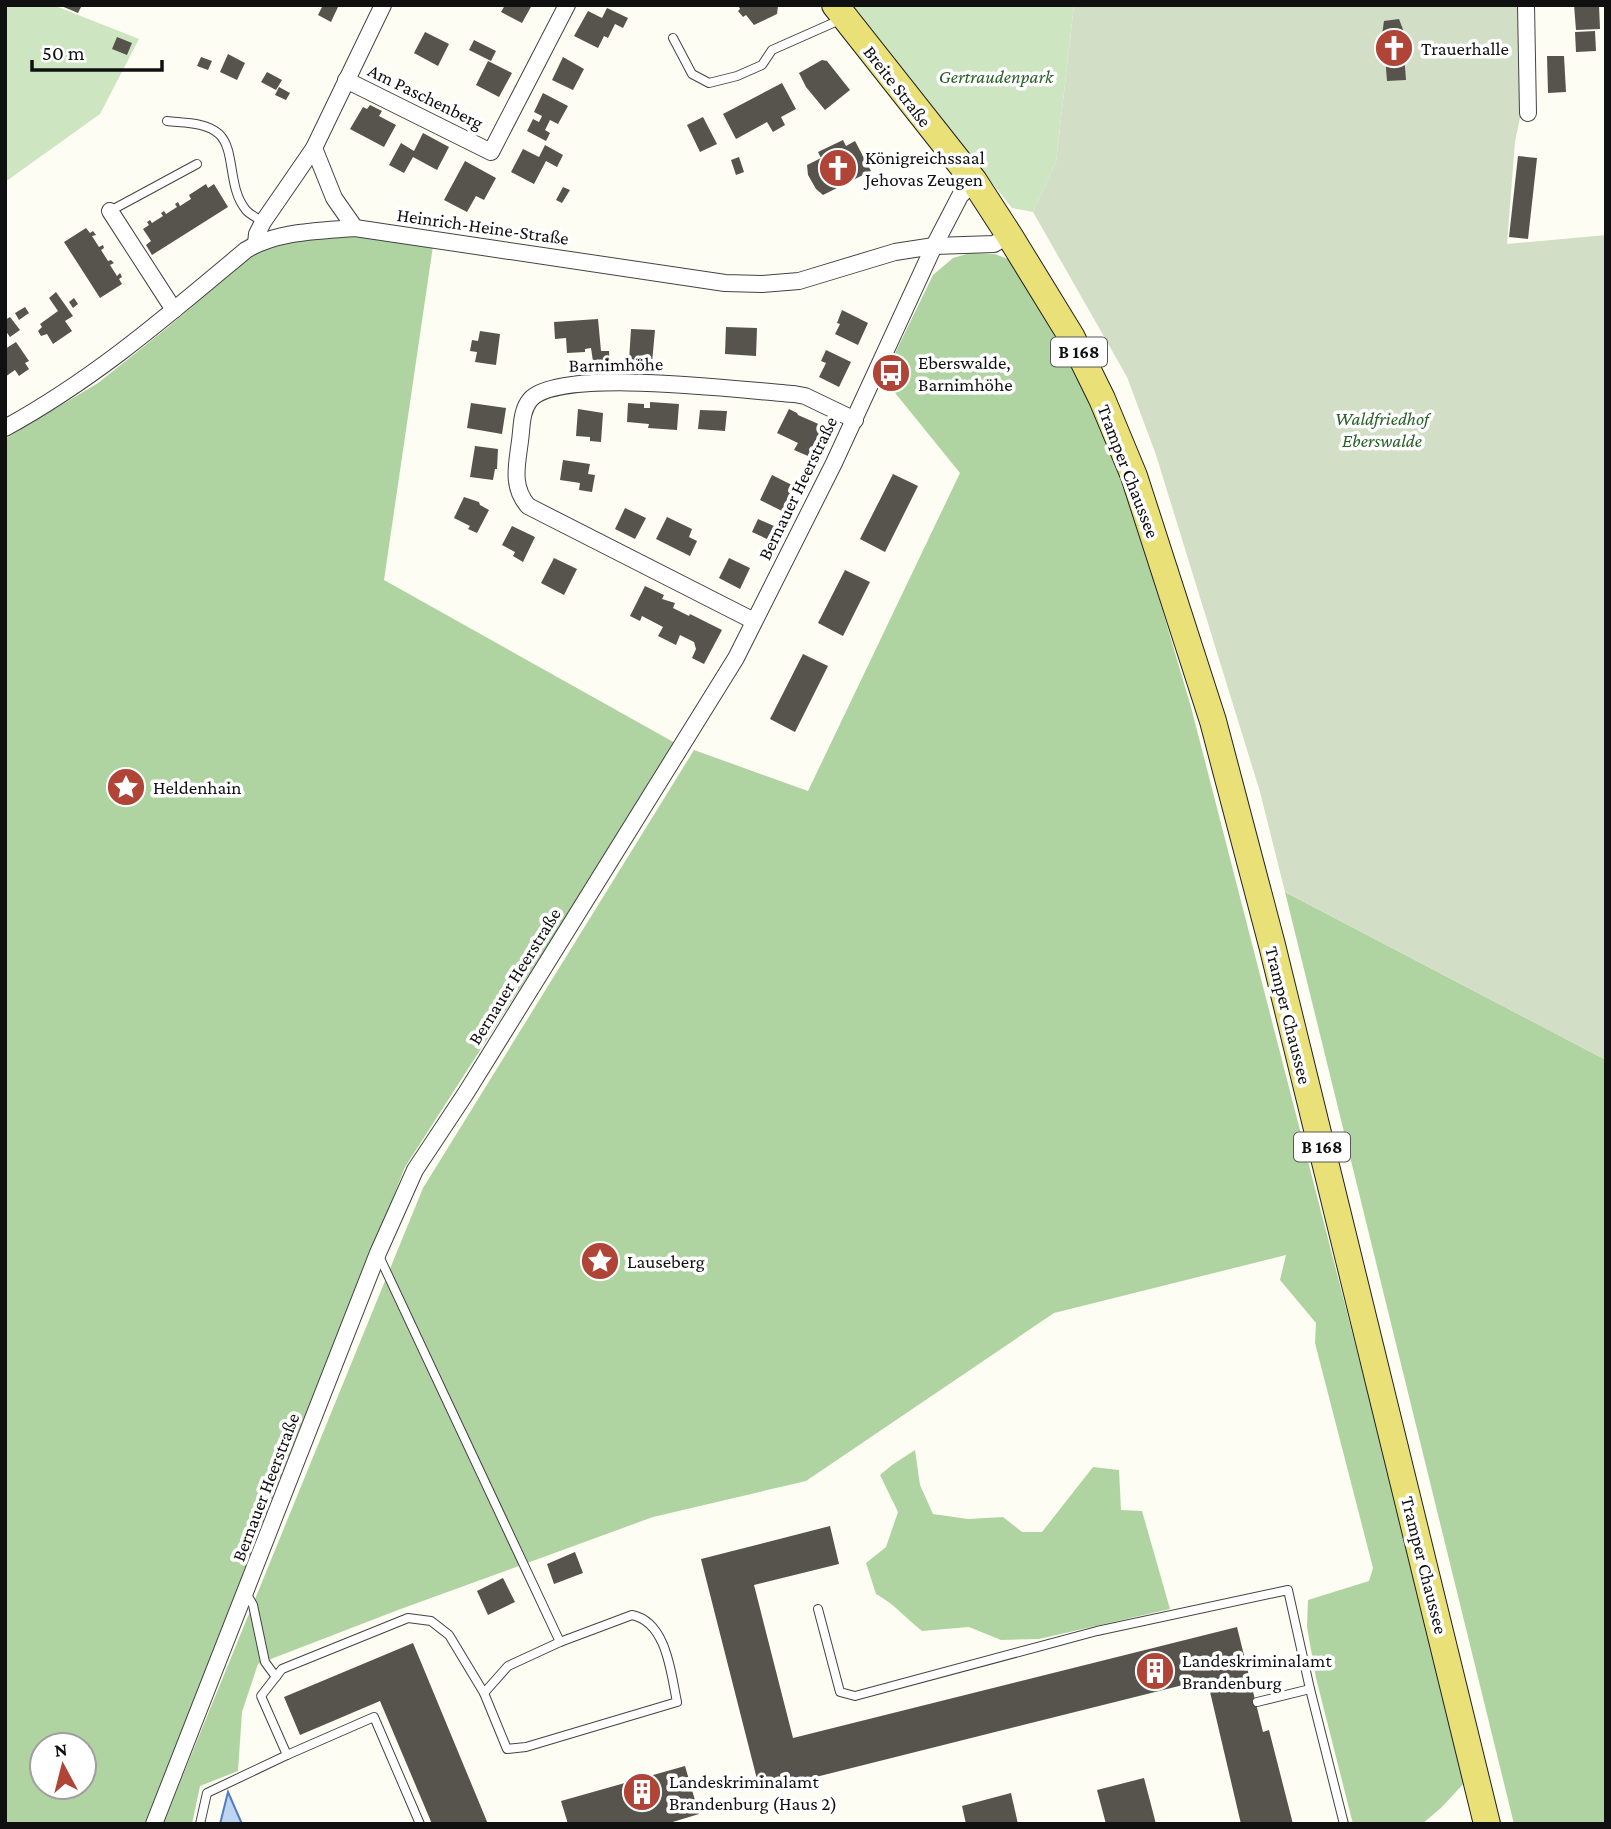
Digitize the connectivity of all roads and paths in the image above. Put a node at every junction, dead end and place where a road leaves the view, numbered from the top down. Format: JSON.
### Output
{"nodes":[{"id":1,"x":567,"y":5,"type":"edge"},
{"id":2,"x":1526,"y":5,"type":"edge"},
{"id":3,"x":379,"y":7,"type":"edge"},
{"id":4,"x":840,"y":12,"type":"edge"},
{"id":5,"x":673,"y":38,"type":"dead end"},
{"id":6,"x":346,"y":80,"type":"junction"},
{"id":7,"x":1528,"y":113,"type":"dead end"},
{"id":8,"x":167,"y":121,"type":"dead end"},
{"id":9,"x":314,"y":148,"type":"junction"},
{"id":10,"x":197,"y":164,"type":"dead end"},
{"id":11,"x":974,"y":181,"type":"junction"},
{"id":12,"x":110,"y":211,"type":"joint"},
{"id":13,"x":264,"y":222,"type":"junction"},
{"id":14,"x":355,"y":228,"type":"junction"},
{"id":15,"x":1009,"y":235,"type":"junction"},
{"id":16,"x":256,"y":244,"type":"junction"},
{"id":17,"x":933,"y":246,"type":"junction"},
{"id":18,"x":174,"y":310,"type":"junction"},
{"id":19,"x":855,"y":420,"type":"junction"},
{"id":20,"x":5,"y":428,"type":"edge"},
{"id":21,"x":754,"y":621,"type":"junction"},
{"id":22,"x":378,"y":1253,"type":"junction"},
{"id":23,"x":246,"y":1593,"type":"junction"},
{"id":24,"x":818,"y":1609,"type":"dead end"},
{"id":25,"x":560,"y":1642,"type":"junction"},
{"id":26,"x":276,"y":1676,"type":"junction"},
{"id":27,"x":1310,"y":1689,"type":"junction"},
{"id":28,"x":484,"y":1693,"type":"junction"},
{"id":29,"x":1257,"y":1702,"type":"dead end"},
{"id":30,"x":287,"y":1755,"type":"junction"},
{"id":31,"x":154,"y":1824,"type":"edge"},
{"id":32,"x":201,"y":1824,"type":"edge"},
{"id":33,"x":420,"y":1824,"type":"edge"},
{"id":34,"x":1344,"y":1824,"type":"edge"},
{"id":35,"x":1487,"y":1824,"type":"edge"}],
"edges":[{"from":1,"to":6,"type":"street","name":"Am Paschenberg"},
{"from":2,"to":7,"type":"street"},
{"from":3,"to":6,"type":"street","name":"Am Paschenberg"},
{"from":4,"to":5,"type":"lane"},
{"from":4,"to":11,"type":"main road","name":"Breite Straße","number":"B 168"},
{"from":6,"to":9,"type":"street","name":"Am Paschenberg"},
{"from":8,"to":13,"type":"lane"},
{"from":9,"to":13,"type":"street","name":"Am Paschenberg"},
{"from":9,"to":14,"type":"street"},
{"from":10,"to":12,"type":"lane"},
{"from":11,"to":15,"type":"main road","name":"Breite Straße","number":"B 168"},
{"from":11,"to":17,"type":"street","name":"Bernauer Heerstraße"},
{"from":12,"to":18,"type":"street"},
{"from":13,"to":16,"type":"street","name":"Am Paschenberg"},
{"from":14,"to":16,"type":"street","name":"Heinrich-Heine-Straße"},
{"from":14,"to":17,"type":"street","name":"Heinrich-Heine-Straße"},
{"from":15,"to":17,"type":"street","name":"Heinrich-Heine-Straße"},
{"from":15,"to":35,"type":"main road","name":"Tramper Chaussee","number":"B 168"},
{"from":16,"to":18,"type":"street","name":"Heinrich-Heine-Straße"},
{"from":17,"to":19,"type":"street","name":"Bernauer Heerstraße"},
{"from":18,"to":20,"type":"street","name":"Heinrich-Heine-Straße"},
{"from":19,"to":21,"type":"street","name":"Bernauer Heerstraße"},
{"from":19,"to":21,"type":"street","name":"Barnimhöhe"},
{"from":21,"to":22,"type":"street","name":"Bernauer Heerstraße"},
{"from":22,"to":23,"type":"street","name":"Bernauer Heerstraße"},
{"from":22,"to":25,"type":"lane"},
{"from":23,"to":26,"type":"lane"},
{"from":23,"to":31,"type":"street","name":"Bernauer Heerstraße"},
{"from":24,"to":27,"type":"lane"},
{"from":25,"to":28,"type":"lane"},
{"from":25,"to":28,"type":"lane"},
{"from":26,"to":28,"type":"lane"},
{"from":26,"to":30,"type":"lane"},
{"from":27,"to":29,"type":"lane"},
{"from":27,"to":34,"type":"lane"},
{"from":30,"to":32,"type":"lane"},
{"from":30,"to":33,"type":"lane"}]}
